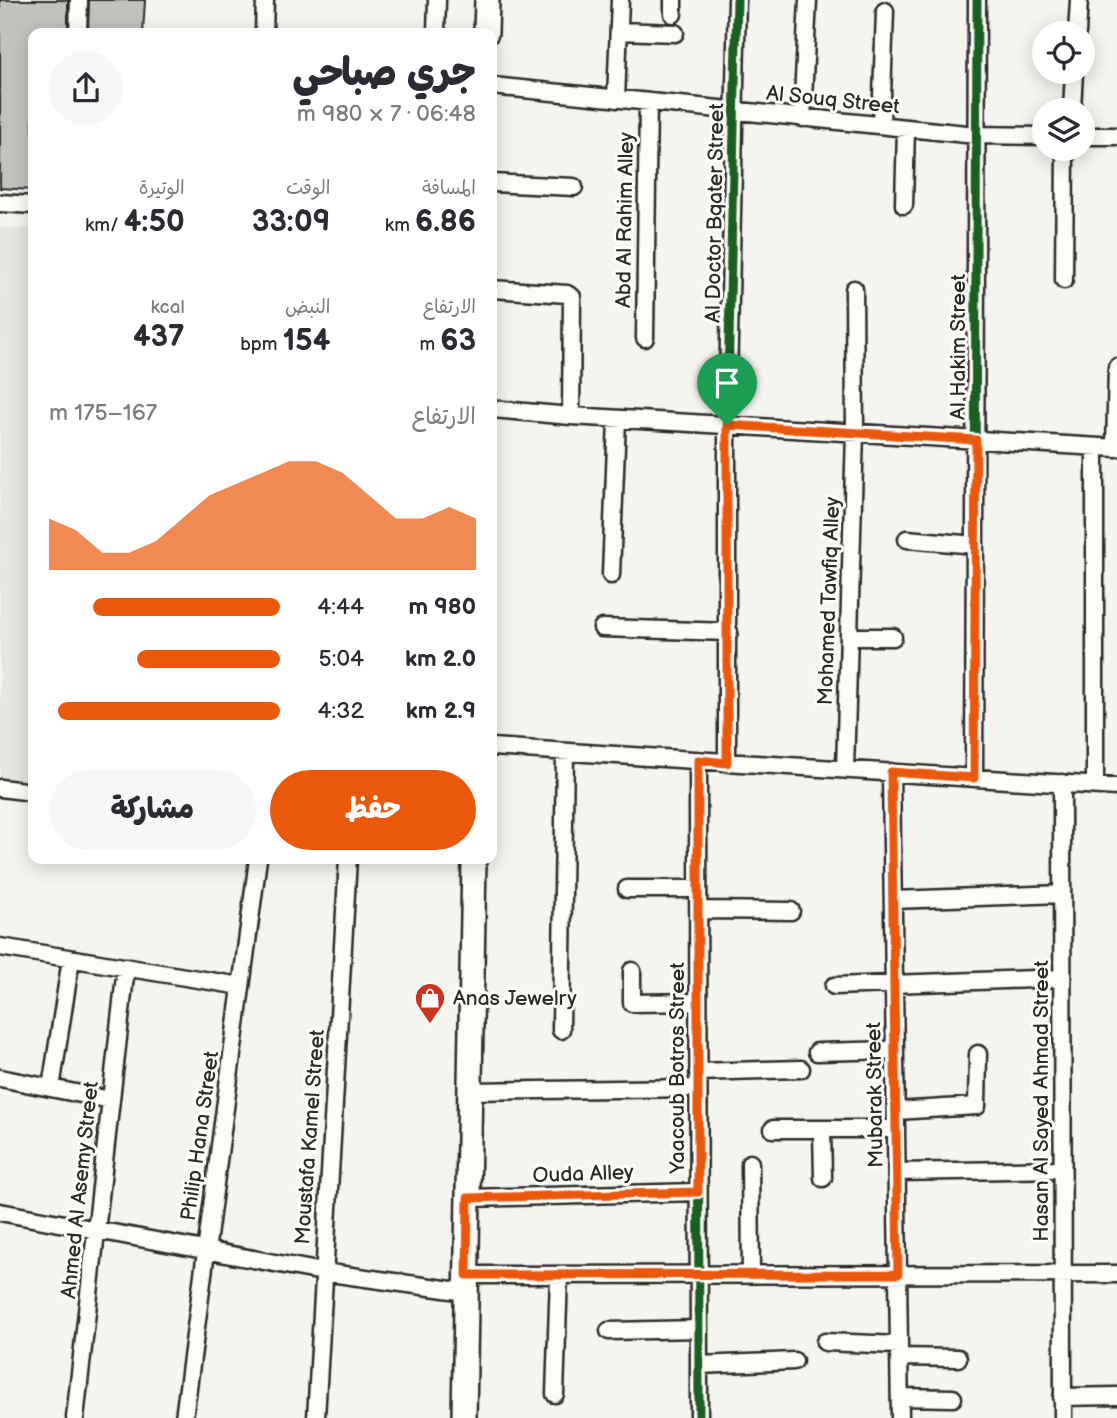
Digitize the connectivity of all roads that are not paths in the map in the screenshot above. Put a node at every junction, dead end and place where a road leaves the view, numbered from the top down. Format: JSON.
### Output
{"nodes":[{"id":1,"x":79,"y":0,"type":"edge"},
{"id":2,"x":265,"y":0,"type":"edge"},
{"id":3,"x":437,"y":0,"type":"edge"},
{"id":4,"x":487,"y":0,"type":"edge"},
{"id":5,"x":620,"y":0,"type":"edge"},
{"id":6,"x":737,"y":0,"type":"edge"},
{"id":7,"x":808,"y":0,"type":"edge"},
{"id":8,"x":977,"y":0,"type":"edge"},
{"id":9,"x":1079,"y":0,"type":"edge"},
{"id":10,"x":884,"y":11,"type":"dead end"},
{"id":11,"x":1078,"y":21,"type":"edge"},
{"id":12,"x":78,"y":28,"type":"edge"},
{"id":13,"x":264,"y":28,"type":"edge"},
{"id":14,"x":436,"y":28,"type":"edge"},
{"id":15,"x":486,"y":28,"type":"edge"},
{"id":16,"x":619,"y":31,"type":"junction"},
{"id":17,"x":675,"y":33,"type":"dead end"},
{"id":18,"x":497,"y":87,"type":"edge"},
{"id":19,"x":616,"y":99,"type":"junction"},
{"id":20,"x":648,"y":102,"type":"junction"},
{"id":21,"x":735,"y":111,"type":"junction"},
{"id":22,"x":802,"y":118,"type":"junction"},
{"id":23,"x":881,"y":125,"type":"junction"},
{"id":24,"x":906,"y":128,"type":"junction"},
{"id":25,"x":976,"y":135,"type":"junction"},
{"id":26,"x":1032,"y":136,"type":"edge"},
{"id":27,"x":1095,"y":136,"type":"edge"},
{"id":28,"x":1117,"y":136,"type":"edge"},
{"id":29,"x":1065,"y":161,"type":"edge"},
{"id":30,"x":497,"y":183,"type":"edge"},
{"id":31,"x":574,"y":187,"type":"dead end"},
{"id":32,"x":0,"y":203,"type":"edge"},
{"id":33,"x":28,"y":205,"type":"edge"},
{"id":34,"x":904,"y":205,"type":"dead end"},
{"id":35,"x":1063,"y":280,"type":"dead end"},
{"id":36,"x":497,"y":289,"type":"edge"},
{"id":37,"x":854,"y":289,"type":"dead end"},
{"id":38,"x":645,"y":338,"type":"dead end"},
{"id":39,"x":1117,"y":367,"type":"edge"},
{"id":40,"x":497,"y":409,"type":"edge"},
{"id":41,"x":571,"y":416,"type":"junction"},
{"id":42,"x":617,"y":419,"type":"junction"},
{"id":43,"x":727,"y":425,"type":"junction"},
{"id":44,"x":855,"y":433,"type":"junction"},
{"id":45,"x":976,"y":440,"type":"junction"},
{"id":46,"x":1095,"y":447,"type":"junction"},
{"id":47,"x":1116,"y":448,"type":"edge"},
{"id":48,"x":907,"y":540,"type":"dead end"},
{"id":49,"x":975,"y":545,"type":"junction"},
{"id":50,"x":611,"y":575,"type":"dead end"},
{"id":51,"x":602,"y":628,"type":"dead end"},
{"id":52,"x":729,"y":632,"type":"junction"},
{"id":53,"x":849,"y":636,"type":"junction"},
{"id":54,"x":893,"y":637,"type":"dead end"},
{"id":55,"x":497,"y":747,"type":"edge"},
{"id":56,"x":565,"y":752,"type":"junction"},
{"id":57,"x":698,"y":760,"type":"junction"},
{"id":58,"x":727,"y":763,"type":"junction"},
{"id":59,"x":845,"y":769,"type":"junction"},
{"id":60,"x":891,"y":772,"type":"junction"},
{"id":61,"x":974,"y":778,"type":"junction"},
{"id":62,"x":1062,"y":783,"type":"junction"},
{"id":63,"x":1095,"y":785,"type":"junction"},
{"id":64,"x":1117,"y":787,"type":"edge"},
{"id":65,"x":0,"y":788,"type":"edge"},
{"id":66,"x":28,"y":791,"type":"edge"},
{"id":67,"x":257,"y":864,"type":"edge"},
{"id":68,"x":348,"y":864,"type":"edge"},
{"id":69,"x":474,"y":864,"type":"edge"},
{"id":70,"x":627,"y":889,"type":"dead end"},
{"id":71,"x":698,"y":889,"type":"junction"},
{"id":72,"x":1062,"y":894,"type":"junction"},
{"id":73,"x":893,"y":900,"type":"junction"},
{"id":74,"x":698,"y":910,"type":"junction"},
{"id":75,"x":792,"y":911,"type":"dead end"},
{"id":76,"x":0,"y":947,"type":"edge"},
{"id":77,"x":71,"y":959,"type":"junction"},
{"id":78,"x":126,"y":967,"type":"junction"},
{"id":79,"x":632,"y":971,"type":"dead end"},
{"id":80,"x":1062,"y":978,"type":"junction"},
{"id":81,"x":894,"y":984,"type":"junction"},
{"id":82,"x":241,"y":986,"type":"junction"},
{"id":83,"x":834,"y":986,"type":"dead end"},
{"id":84,"x":698,"y":1002,"type":"junction"},
{"id":85,"x":561,"y":1030,"type":"dead end"},
{"id":86,"x":895,"y":1050,"type":"junction"},
{"id":87,"x":817,"y":1052,"type":"dead end"},
{"id":88,"x":978,"y":1054,"type":"dead end"},
{"id":89,"x":801,"y":1069,"type":"dead end"},
{"id":90,"x":0,"y":1078,"type":"edge"},
{"id":91,"x":698,"y":1080,"type":"junction"},
{"id":92,"x":51,"y":1088,"type":"junction"},
{"id":93,"x":470,"y":1091,"type":"junction"},
{"id":94,"x":111,"y":1100,"type":"junction"},
{"id":95,"x":896,"y":1111,"type":"junction"},
{"id":96,"x":773,"y":1129,"type":"dead end"},
{"id":97,"x":822,"y":1129,"type":"junction"},
{"id":98,"x":896,"y":1129,"type":"junction"},
{"id":99,"x":750,"y":1163,"type":"dead end"},
{"id":100,"x":1062,"y":1169,"type":"junction"},
{"id":101,"x":897,"y":1172,"type":"junction"},
{"id":102,"x":823,"y":1178,"type":"dead end"},
{"id":103,"x":698,"y":1192,"type":"junction"},
{"id":104,"x":468,"y":1198,"type":"junction"},
{"id":105,"x":0,"y":1212,"type":"edge"},
{"id":106,"x":96,"y":1230,"type":"junction"},
{"id":107,"x":206,"y":1250,"type":"junction"},
{"id":108,"x":323,"y":1272,"type":"junction"},
{"id":109,"x":751,"y":1274,"type":"junction"},
{"id":110,"x":898,"y":1274,"type":"junction"},
{"id":111,"x":1063,"y":1274,"type":"junction"},
{"id":112,"x":1117,"y":1274,"type":"edge"},
{"id":113,"x":559,"y":1275,"type":"junction"},
{"id":114,"x":699,"y":1275,"type":"junction"},
{"id":115,"x":466,"y":1283,"type":"junction"},
{"id":116,"x":699,"y":1329,"type":"junction"},
{"id":117,"x":609,"y":1331,"type":"dead end"},
{"id":118,"x":825,"y":1342,"type":"dead end"},
{"id":119,"x":899,"y":1351,"type":"junction"},
{"id":120,"x":958,"y":1358,"type":"dead end"},
{"id":121,"x":794,"y":1361,"type":"dead end"},
{"id":122,"x":699,"y":1364,"type":"junction"},
{"id":123,"x":555,"y":1394,"type":"dead end"},
{"id":124,"x":1117,"y":1396,"type":"edge"},
{"id":125,"x":900,"y":1397,"type":"junction"},
{"id":126,"x":1062,"y":1397,"type":"junction"},
{"id":127,"x":953,"y":1398,"type":"dead end"},
{"id":128,"x":75,"y":1418,"type":"edge"},
{"id":129,"x":184,"y":1418,"type":"edge"},
{"id":130,"x":316,"y":1418,"type":"edge"},
{"id":131,"x":464,"y":1418,"type":"edge"},
{"id":132,"x":699,"y":1418,"type":"edge"},
{"id":133,"x":901,"y":1418,"type":"edge"},
{"id":134,"x":1063,"y":1418,"type":"edge"}],
"edges":[{"from":1,"to":12,"type":"street"},
{"from":2,"to":13,"type":"street"},
{"from":3,"to":14,"type":"street"},
{"from":4,"to":15,"type":"main road"},
{"from":5,"to":16,"type":"street"},
{"from":6,"to":21,"type":"street","name":"Al Doctor Bqater Street"},
{"from":7,"to":22,"type":"street"},
{"from":8,"to":25,"type":"street","name":"Al Hakim Street"},
{"from":9,"to":11,"type":"street"},
{"from":10,"to":23,"type":"street"},
{"from":16,"to":17,"type":"street"},
{"from":16,"to":19,"type":"street"},
{"from":18,"to":19,"type":"street","name":"Al Souq Street"},
{"from":19,"to":20,"type":"street","name":"Al Souq Street"},
{"from":20,"to":21,"type":"street","name":"Al Souq Street"},
{"from":20,"to":38,"type":"street","name":"Abd Al Rahim Alley"},
{"from":21,"to":22,"type":"street","name":"Al Souq Street"},
{"from":21,"to":43,"type":"street","name":"Al Doctor Bqater Street"},
{"from":22,"to":23,"type":"street","name":"Al Souq Street"},
{"from":23,"to":24,"type":"street","name":"Al Souq Street"},
{"from":24,"to":25,"type":"street","name":"Al Souq Street"},
{"from":24,"to":34,"type":"street"},
{"from":25,"to":26,"type":"street","name":"Al Souq Street"},
{"from":25,"to":45,"type":"street","name":"Al Hakim Street"},
{"from":27,"to":28,"type":"street"},
{"from":29,"to":35,"type":"street"},
{"from":30,"to":31,"type":"street"},
{"from":32,"to":33,"type":"street"},
{"from":36,"to":41,"type":"street"},
{"from":37,"to":44,"type":"street","name":"Mohamed Tawfiq Alley"},
{"from":39,"to":47,"type":"street"},
{"from":40,"to":41,"type":"street"},
{"from":41,"to":42,"type":"street"},
{"from":42,"to":43,"type":"street"},
{"from":42,"to":50,"type":"street"},
{"from":43,"to":44,"type":"street"},
{"from":43,"to":52,"type":"street","name":"Al Doctor Bqater Street"},
{"from":44,"to":45,"type":"street"},
{"from":44,"to":53,"type":"street","name":"Mohamed Tawfiq Alley"},
{"from":45,"to":46,"type":"street"},
{"from":45,"to":49,"type":"street","name":"Al Hakim Street"},
{"from":46,"to":47,"type":"street"},
{"from":46,"to":63,"type":"street"},
{"from":48,"to":49,"type":"street"},
{"from":49,"to":61,"type":"street","name":"Al Hakim Street"},
{"from":51,"to":52,"type":"street"},
{"from":52,"to":58,"type":"street","name":"Al Doctor Bqater Street"},
{"from":53,"to":54,"type":"street"},
{"from":53,"to":59,"type":"street","name":"Mohamed Tawfiq Alley"},
{"from":55,"to":56,"type":"street"},
{"from":56,"to":57,"type":"street"},
{"from":56,"to":85,"type":"street"},
{"from":57,"to":58,"type":"street"},
{"from":57,"to":71,"type":"street","name":"Yaacoub Botros Street"},
{"from":58,"to":59,"type":"street"},
{"from":59,"to":60,"type":"street"},
{"from":60,"to":61,"type":"street"},
{"from":60,"to":73,"type":"street","name":"Mubarak Street"},
{"from":61,"to":62,"type":"street"},
{"from":62,"to":63,"type":"street"},
{"from":62,"to":72,"type":"street","name":"Hasan Al Sayed Ahmad Street"},
{"from":63,"to":64,"type":"street"},
{"from":65,"to":66,"type":"street"},
{"from":67,"to":82,"type":"street","name":"Philip Hana Street"},
{"from":68,"to":108,"type":"street","name":"Moustafa Kamel Street"},
{"from":69,"to":93,"type":"main road"},
{"from":70,"to":71,"type":"street"},
{"from":71,"to":74,"type":"street","name":"Yaacoub Botros Street"},
{"from":72,"to":73,"type":"street"},
{"from":72,"to":80,"type":"street","name":"Hasan Al Sayed Ahmad Street"},
{"from":73,"to":81,"type":"street","name":"Mubarak Street"},
{"from":74,"to":75,"type":"street"},
{"from":74,"to":84,"type":"street","name":"Yaacoub Botros Street"},
{"from":76,"to":77,"type":"street"},
{"from":77,"to":78,"type":"street"},
{"from":77,"to":92,"type":"street"},
{"from":78,"to":82,"type":"street"},
{"from":78,"to":94,"type":"street","name":"Ahmed Al Asemy Street"},
{"from":79,"to":84,"type":"street"},
{"from":80,"to":81,"type":"street"},
{"from":80,"to":100,"type":"street","name":"Hasan Al Sayed Ahmad Street"},
{"from":81,"to":83,"type":"street"},
{"from":81,"to":86,"type":"street","name":"Mubarak Street"},
{"from":82,"to":107,"type":"street","name":"Philip Hana Street"},
{"from":84,"to":91,"type":"street","name":"Yaacoub Botros Street"},
{"from":86,"to":87,"type":"street"},
{"from":86,"to":95,"type":"street","name":"Mubarak Street"},
{"from":88,"to":95,"type":"street"},
{"from":89,"to":91,"type":"street"},
{"from":90,"to":92,"type":"street"},
{"from":91,"to":93,"type":"street"},
{"from":91,"to":103,"type":"street","name":"Yaacoub Botros Street"},
{"from":92,"to":94,"type":"street"},
{"from":93,"to":104,"type":"main road"},
{"from":94,"to":106,"type":"street","name":"Ahmed Al Asemy Street"},
{"from":95,"to":98,"type":"street","name":"Mubarak Street"},
{"from":96,"to":97,"type":"street"},
{"from":97,"to":98,"type":"street"},
{"from":97,"to":102,"type":"street"},
{"from":98,"to":101,"type":"street","name":"Mubarak Street"},
{"from":99,"to":109,"type":"street"},
{"from":100,"to":101,"type":"street"},
{"from":100,"to":111,"type":"street","name":"Hasan Al Sayed Ahmad Street"},
{"from":101,"to":110,"type":"street","name":"Mubarak Street"},
{"from":103,"to":104,"type":"street","name":"Ouda Alley"},
{"from":103,"to":114,"type":"street","name":"Yaacoub Botros Street"},
{"from":104,"to":115,"type":"main road"},
{"from":105,"to":106,"type":"street"},
{"from":106,"to":107,"type":"street"},
{"from":106,"to":128,"type":"street","name":"Ahmed Al Asemy Street"},
{"from":107,"to":108,"type":"street"},
{"from":107,"to":129,"type":"street","name":"Philip Hana Street"},
{"from":108,"to":115,"type":"street"},
{"from":108,"to":130,"type":"street","name":"Moustafa Kamel Street"},
{"from":109,"to":110,"type":"street"},
{"from":109,"to":114,"type":"street"},
{"from":110,"to":111,"type":"street"},
{"from":110,"to":119,"type":"street","name":"Mubarak Street"},
{"from":111,"to":112,"type":"street"},
{"from":111,"to":126,"type":"street","name":"Hasan Al Sayed Ahmad Street"},
{"from":113,"to":114,"type":"street"},
{"from":113,"to":115,"type":"street"},
{"from":113,"to":123,"type":"street"},
{"from":114,"to":116,"type":"street","name":"Yaacoub Botros Street"},
{"from":115,"to":131,"type":"main road"},
{"from":116,"to":117,"type":"street"},
{"from":116,"to":122,"type":"street","name":"Yaacoub Botros Street"},
{"from":118,"to":119,"type":"street"},
{"from":119,"to":120,"type":"street"},
{"from":119,"to":125,"type":"street","name":"Mubarak Street"},
{"from":121,"to":122,"type":"street"},
{"from":122,"to":132,"type":"street","name":"Yaacoub Botros Street"},
{"from":124,"to":126,"type":"street"},
{"from":125,"to":127,"type":"street"},
{"from":125,"to":133,"type":"street","name":"Mubarak Street"},
{"from":126,"to":134,"type":"street","name":"Hasan Al Sayed Ahmad Street"}]}
